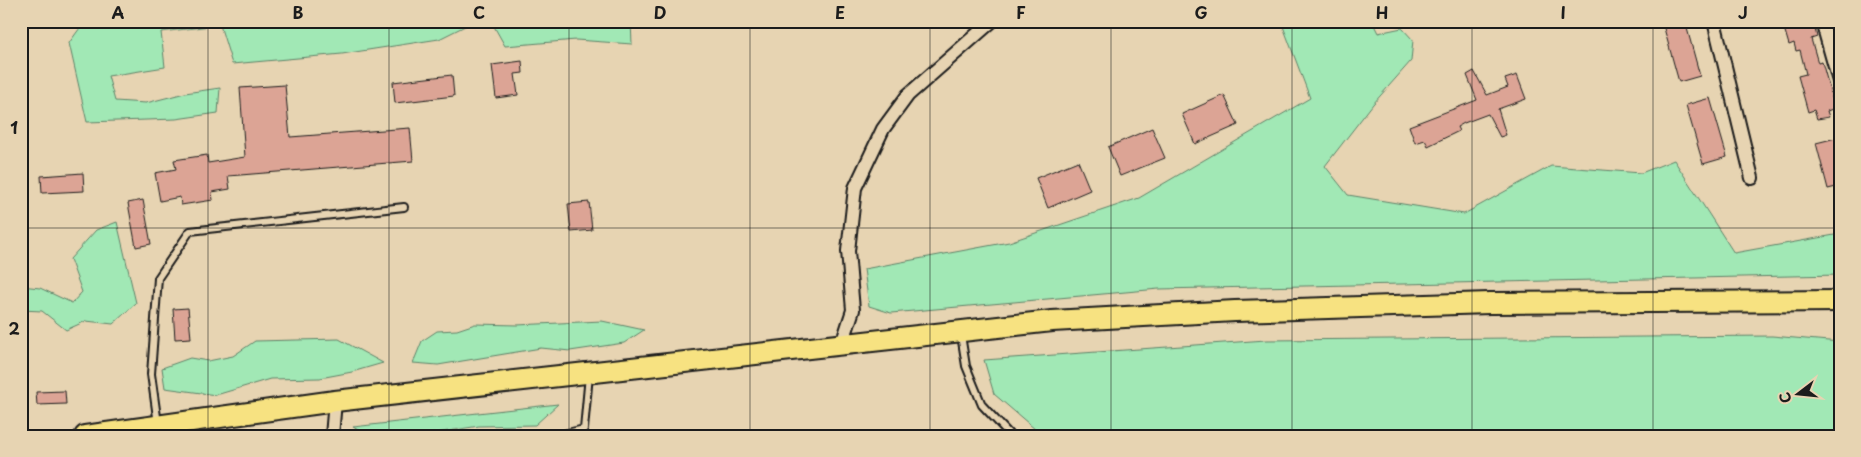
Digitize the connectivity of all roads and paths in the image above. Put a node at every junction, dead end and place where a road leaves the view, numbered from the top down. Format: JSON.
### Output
{"nodes":[{"id":1,"x":992,"y":21,"type":"edge"},
{"id":2,"x":1714,"y":21,"type":"edge"},
{"id":3,"x":1822,"y":21,"type":"edge"},
{"id":4,"x":1840,"y":85,"type":"edge"},
{"id":5,"x":1752,"y":178,"type":"dead end"},
{"id":6,"x":404,"y":207,"type":"dead end"},
{"id":7,"x":1840,"y":301,"type":"edge"},
{"id":8,"x":960,"y":331,"type":"junction"},
{"id":9,"x":842,"y":344,"type":"junction"},
{"id":10,"x":589,"y":373,"type":"junction"},
{"id":11,"x":335,"y":401,"type":"junction"},
{"id":12,"x":158,"y":425,"type":"junction"},
{"id":13,"x":109,"y":434,"type":"edge"},
{"id":14,"x":85,"y":436,"type":"edge"},
{"id":15,"x":332,"y":436,"type":"edge"},
{"id":16,"x":555,"y":436,"type":"edge"},
{"id":17,"x":1011,"y":436,"type":"edge"}],
"edges":[{"from":1,"to":9,"type":"street"},
{"from":2,"to":5,"type":"street"},
{"from":3,"to":4,"type":"street"},
{"from":6,"to":12,"type":"lane"},
{"from":7,"to":8,"type":"main road"},
{"from":8,"to":9,"type":"main road"},
{"from":8,"to":17,"type":"lane"},
{"from":9,"to":10,"type":"main road"},
{"from":10,"to":11,"type":"main road"},
{"from":10,"to":16,"type":"lane"},
{"from":11,"to":12,"type":"main road"},
{"from":11,"to":15,"type":"street"},
{"from":12,"to":13,"type":"main road"},
{"from":13,"to":14,"type":"main road"}]}
